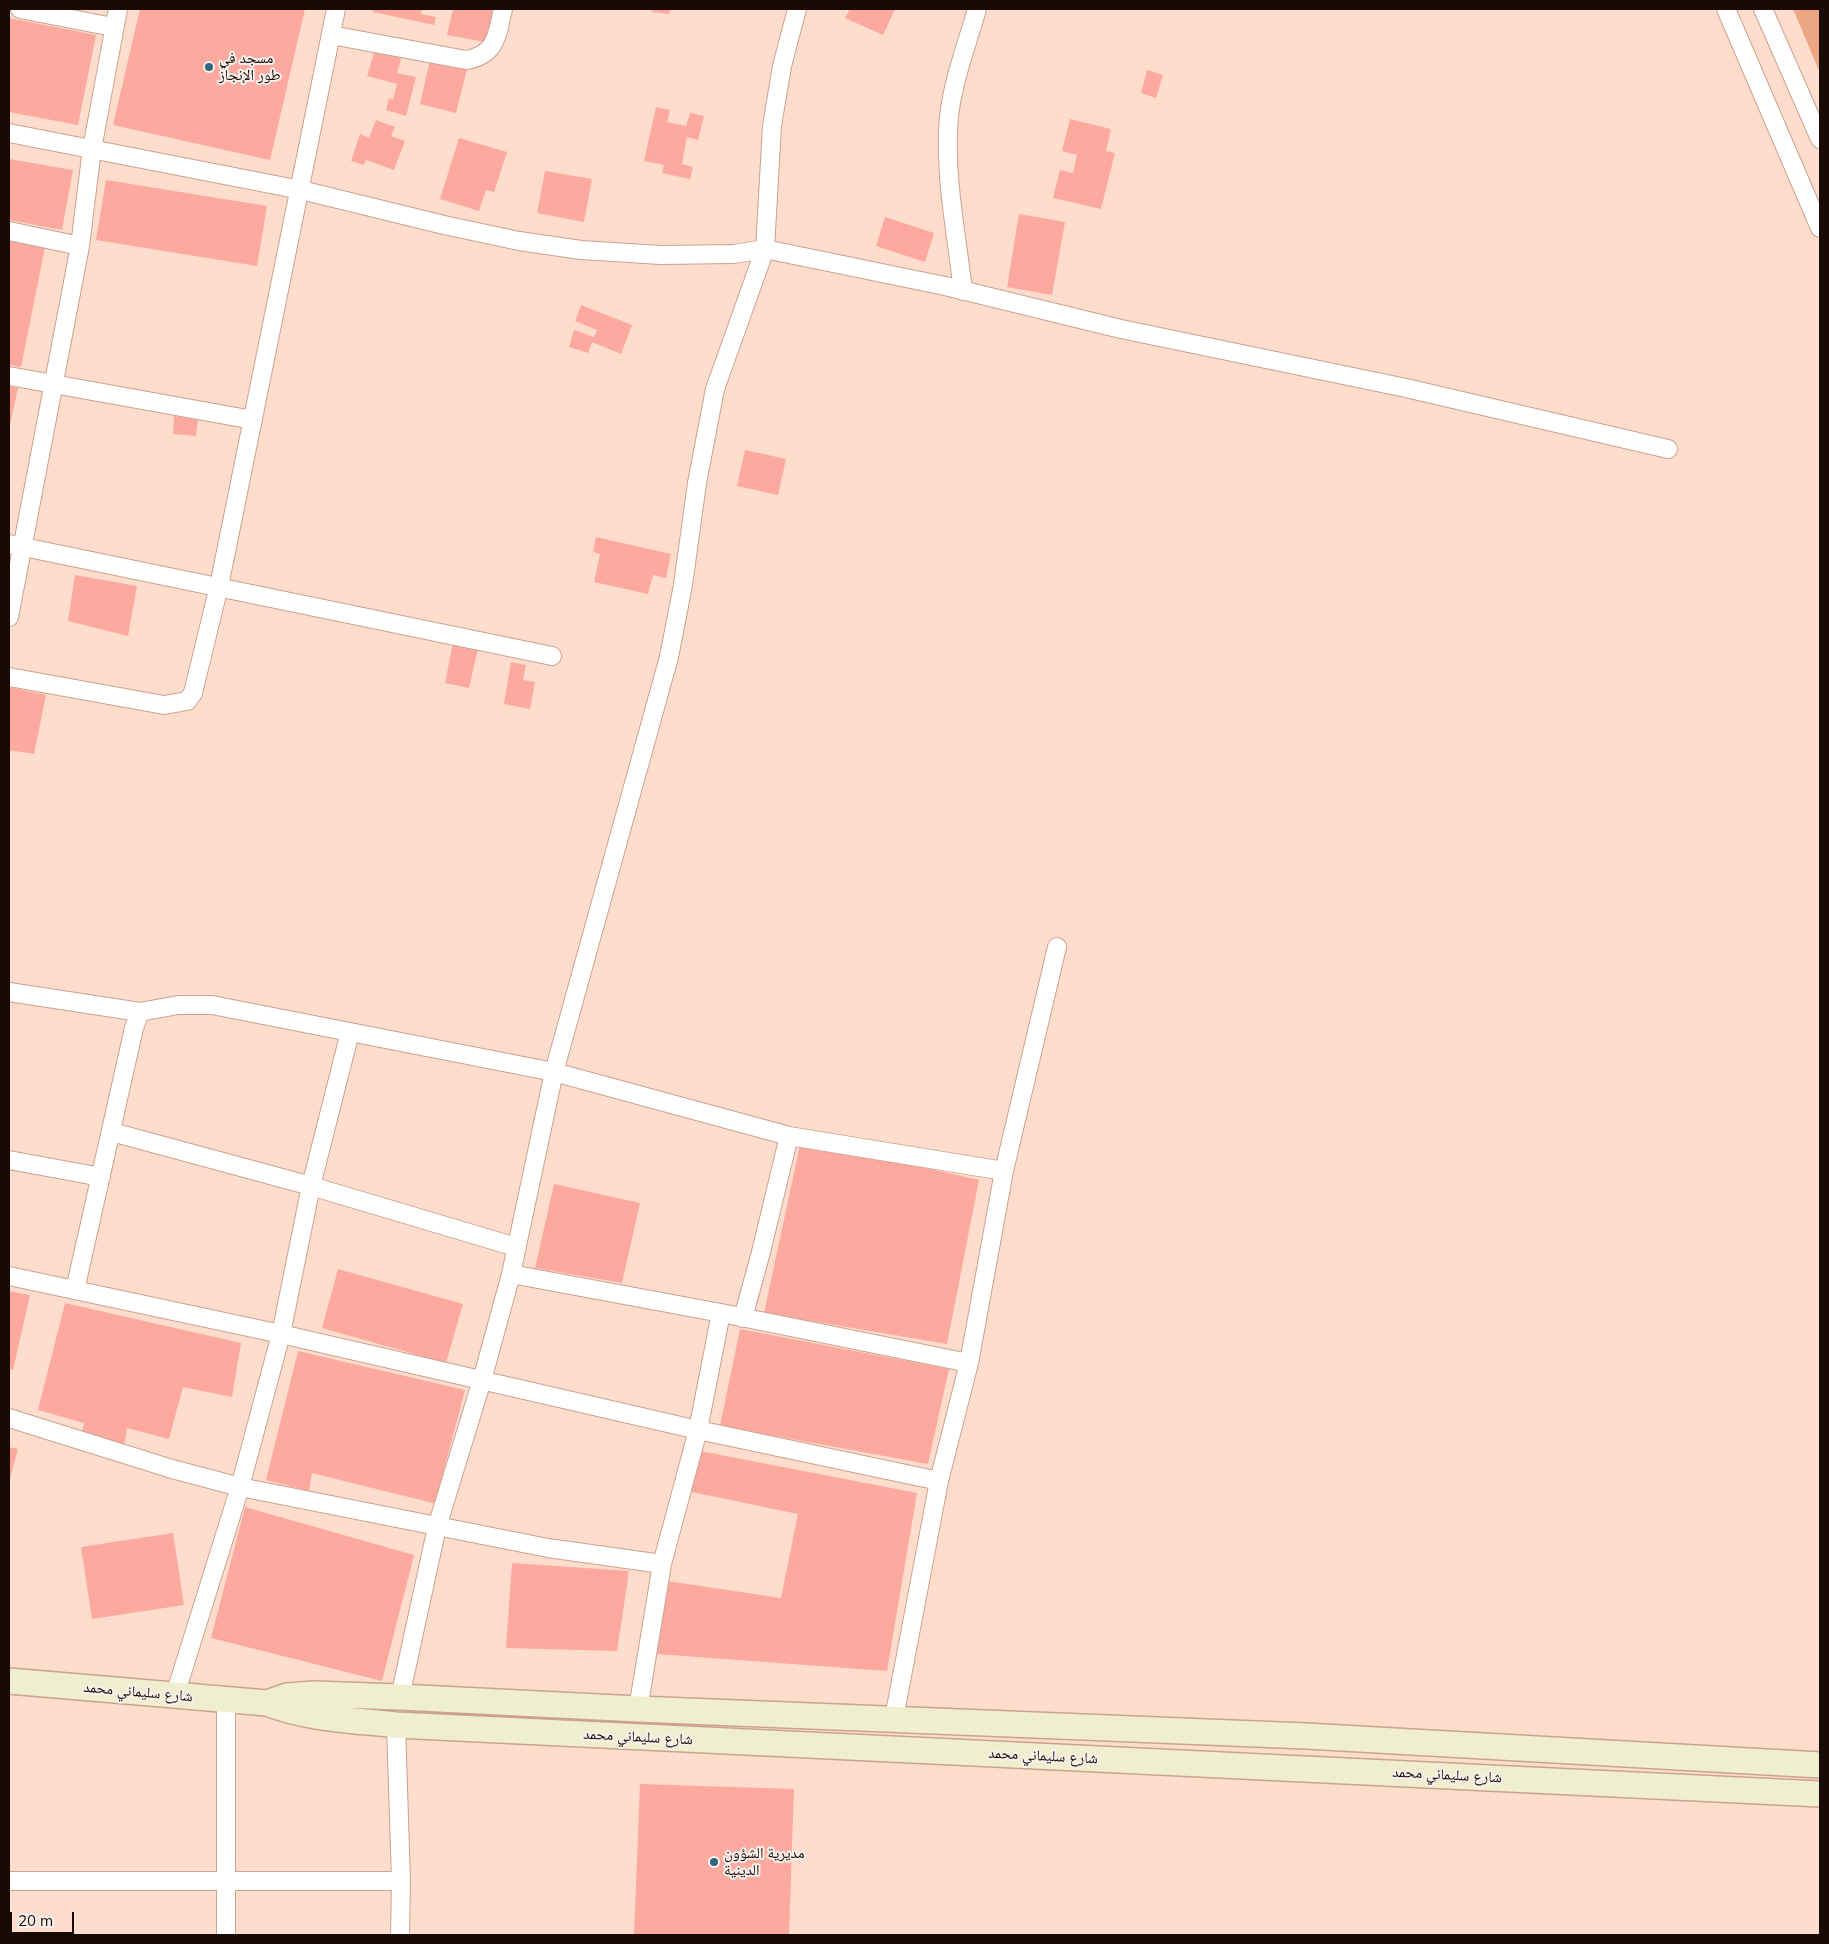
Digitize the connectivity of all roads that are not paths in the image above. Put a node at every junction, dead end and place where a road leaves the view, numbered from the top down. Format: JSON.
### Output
{"nodes":[{"id":1,"x":20,"y":9,"type":"edge"},
{"id":2,"x":118,"y":9,"type":"edge"},
{"id":3,"x":336,"y":9,"type":"edge"},
{"id":4,"x":503,"y":9,"type":"edge"},
{"id":5,"x":796,"y":9,"type":"edge"},
{"id":6,"x":977,"y":9,"type":"edge"},
{"id":7,"x":1726,"y":9,"type":"edge"},
{"id":8,"x":1763,"y":9,"type":"edge"},
{"id":9,"x":113,"y":27,"type":"junction"},
{"id":10,"x":331,"y":35,"type":"junction"},
{"id":11,"x":9,"y":132,"type":"edge"},
{"id":12,"x":1820,"y":140,"type":"edge"},
{"id":13,"x":92,"y":149,"type":"junction"},
{"id":14,"x":301,"y":190,"type":"junction"},
{"id":15,"x":1820,"y":228,"type":"edge"},
{"id":16,"x":9,"y":231,"type":"edge"},
{"id":17,"x":80,"y":246,"type":"junction"},
{"id":18,"x":765,"y":249,"type":"junction"},
{"id":19,"x":963,"y":291,"type":"junction"},
{"id":20,"x":9,"y":376,"type":"edge"},
{"id":21,"x":52,"y":385,"type":"junction"},
{"id":22,"x":253,"y":420,"type":"junction"},
{"id":23,"x":1668,"y":449,"type":"dead end"},
{"id":24,"x":16,"y":546,"type":"edge"},
{"id":25,"x":219,"y":586,"type":"junction"},
{"id":26,"x":9,"y":617,"type":"edge"},
{"id":27,"x":552,"y":656,"type":"dead end"},
{"id":28,"x":9,"y":677,"type":"edge"},
{"id":29,"x":1057,"y":947,"type":"dead end"},
{"id":30,"x":9,"y":992,"type":"edge"},
{"id":31,"x":140,"y":1012,"type":"junction"},
{"id":32,"x":350,"y":1032,"type":"junction"},
{"id":33,"x":554,"y":1072,"type":"junction"},
{"id":34,"x":112,"y":1132,"type":"junction"},
{"id":35,"x":789,"y":1136,"type":"junction"},
{"id":36,"x":9,"y":1160,"type":"edge"},
{"id":37,"x":1004,"y":1171,"type":"junction"},
{"id":38,"x":102,"y":1177,"type":"junction"},
{"id":39,"x":312,"y":1186,"type":"junction"},
{"id":40,"x":516,"y":1247,"type":"junction"},
{"id":41,"x":511,"y":1274,"type":"junction"},
{"id":42,"x":9,"y":1276,"type":"edge"},
{"id":43,"x":75,"y":1290,"type":"junction"},
{"id":44,"x":721,"y":1313,"type":"junction"},
{"id":45,"x":743,"y":1318,"type":"junction"},
{"id":46,"x":281,"y":1334,"type":"junction"},
{"id":47,"x":969,"y":1363,"type":"junction"},
{"id":48,"x":482,"y":1380,"type":"junction"},
{"id":49,"x":9,"y":1418,"type":"edge"},
{"id":50,"x":698,"y":1430,"type":"junction"},
{"id":51,"x":939,"y":1481,"type":"junction"},
{"id":52,"x":240,"y":1487,"type":"junction"},
{"id":53,"x":437,"y":1527,"type":"junction"},
{"id":54,"x":662,"y":1564,"type":"junction"},
{"id":55,"x":9,"y":1682,"type":"edge"},
{"id":56,"x":175,"y":1695,"type":"junction"},
{"id":57,"x":400,"y":1697,"type":"junction"},
{"id":58,"x":226,"y":1699,"type":"junction"},
{"id":59,"x":267,"y":1703,"type":"junction"},
{"id":60,"x":638,"y":1709,"type":"junction"},
{"id":61,"x":894,"y":1718,"type":"junction"},
{"id":62,"x":396,"y":1725,"type":"junction"},
{"id":63,"x":1820,"y":1765,"type":"edge"},
{"id":64,"x":1820,"y":1794,"type":"edge"},
{"id":65,"x":226,"y":1881,"type":"junction"},
{"id":66,"x":401,"y":1881,"type":"junction"},
{"id":67,"x":9,"y":1882,"type":"edge"},
{"id":68,"x":226,"y":1935,"type":"edge"},
{"id":69,"x":400,"y":1935,"type":"edge"}],
"edges":[{"from":1,"to":9,"type":"street"},
{"from":2,"to":9,"type":"street"},
{"from":3,"to":10,"type":"street"},
{"from":4,"to":10,"type":"street"},
{"from":5,"to":18,"type":"street"},
{"from":6,"to":19,"type":"street"},
{"from":7,"to":15,"type":"street"},
{"from":8,"to":12,"type":"street"},
{"from":9,"to":13,"type":"street"},
{"from":10,"to":14,"type":"street"},
{"from":11,"to":13,"type":"street"},
{"from":13,"to":14,"type":"street"},
{"from":13,"to":17,"type":"street"},
{"from":14,"to":18,"type":"street"},
{"from":14,"to":22,"type":"street"},
{"from":16,"to":17,"type":"street"},
{"from":17,"to":21,"type":"street"},
{"from":18,"to":19,"type":"street"},
{"from":18,"to":33,"type":"street"},
{"from":19,"to":23,"type":"street"},
{"from":20,"to":21,"type":"street"},
{"from":21,"to":22,"type":"street"},
{"from":21,"to":24,"type":"street"},
{"from":22,"to":25,"type":"street"},
{"from":24,"to":25,"type":"street"},
{"from":24,"to":26,"type":"street"},
{"from":25,"to":27,"type":"street"},
{"from":25,"to":28,"type":"street"},
{"from":29,"to":37,"type":"street"},
{"from":30,"to":31,"type":"street"},
{"from":31,"to":32,"type":"street"},
{"from":31,"to":34,"type":"street"},
{"from":32,"to":33,"type":"street"},
{"from":32,"to":39,"type":"street"},
{"from":33,"to":35,"type":"street"},
{"from":33,"to":40,"type":"street"},
{"from":34,"to":38,"type":"street"},
{"from":34,"to":39,"type":"street"},
{"from":35,"to":37,"type":"street"},
{"from":35,"to":45,"type":"street"},
{"from":36,"to":38,"type":"street"},
{"from":37,"to":47,"type":"street"},
{"from":38,"to":43,"type":"street"},
{"from":39,"to":40,"type":"street"},
{"from":39,"to":46,"type":"street"},
{"from":40,"to":41,"type":"street"},
{"from":41,"to":44,"type":"street"},
{"from":41,"to":48,"type":"street"},
{"from":42,"to":43,"type":"street"},
{"from":43,"to":46,"type":"street"},
{"from":44,"to":45,"type":"street"},
{"from":44,"to":50,"type":"street"},
{"from":45,"to":47,"type":"street"},
{"from":46,"to":48,"type":"street"},
{"from":46,"to":52,"type":"street"},
{"from":47,"to":51,"type":"street"},
{"from":48,"to":50,"type":"street"},
{"from":48,"to":53,"type":"street"},
{"from":49,"to":52,"type":"street"},
{"from":50,"to":51,"type":"street"},
{"from":50,"to":54,"type":"street"},
{"from":51,"to":61,"type":"street"},
{"from":52,"to":53,"type":"street"},
{"from":52,"to":56,"type":"street"},
{"from":53,"to":54,"type":"street"},
{"from":53,"to":57,"type":"street"},
{"from":54,"to":60,"type":"street"},
{"from":55,"to":56,"type":"street","name":"شارع سليماني محمد"},
{"from":56,"to":58,"type":"street","name":"شارع سليماني محمد"},
{"from":57,"to":59,"type":"street","name":"شارع سليماني محمد"},
{"from":57,"to":60,"type":"street","name":"شارع سليماني محمد"},
{"from":58,"to":59,"type":"street","name":"شارع سليماني محمد"},
{"from":58,"to":65,"type":"street"},
{"from":59,"to":62,"type":"street","name":"شارع سليماني محمد"},
{"from":60,"to":61,"type":"street","name":"شارع سليماني محمد"},
{"from":61,"to":63,"type":"street","name":"شارع سليماني محمد"},
{"from":62,"to":64,"type":"street","name":"شارع سليماني محمد"},
{"from":62,"to":66,"type":"street"},
{"from":65,"to":66,"type":"street"},
{"from":65,"to":67,"type":"street"},
{"from":65,"to":68,"type":"street"},
{"from":66,"to":69,"type":"street"}]}
